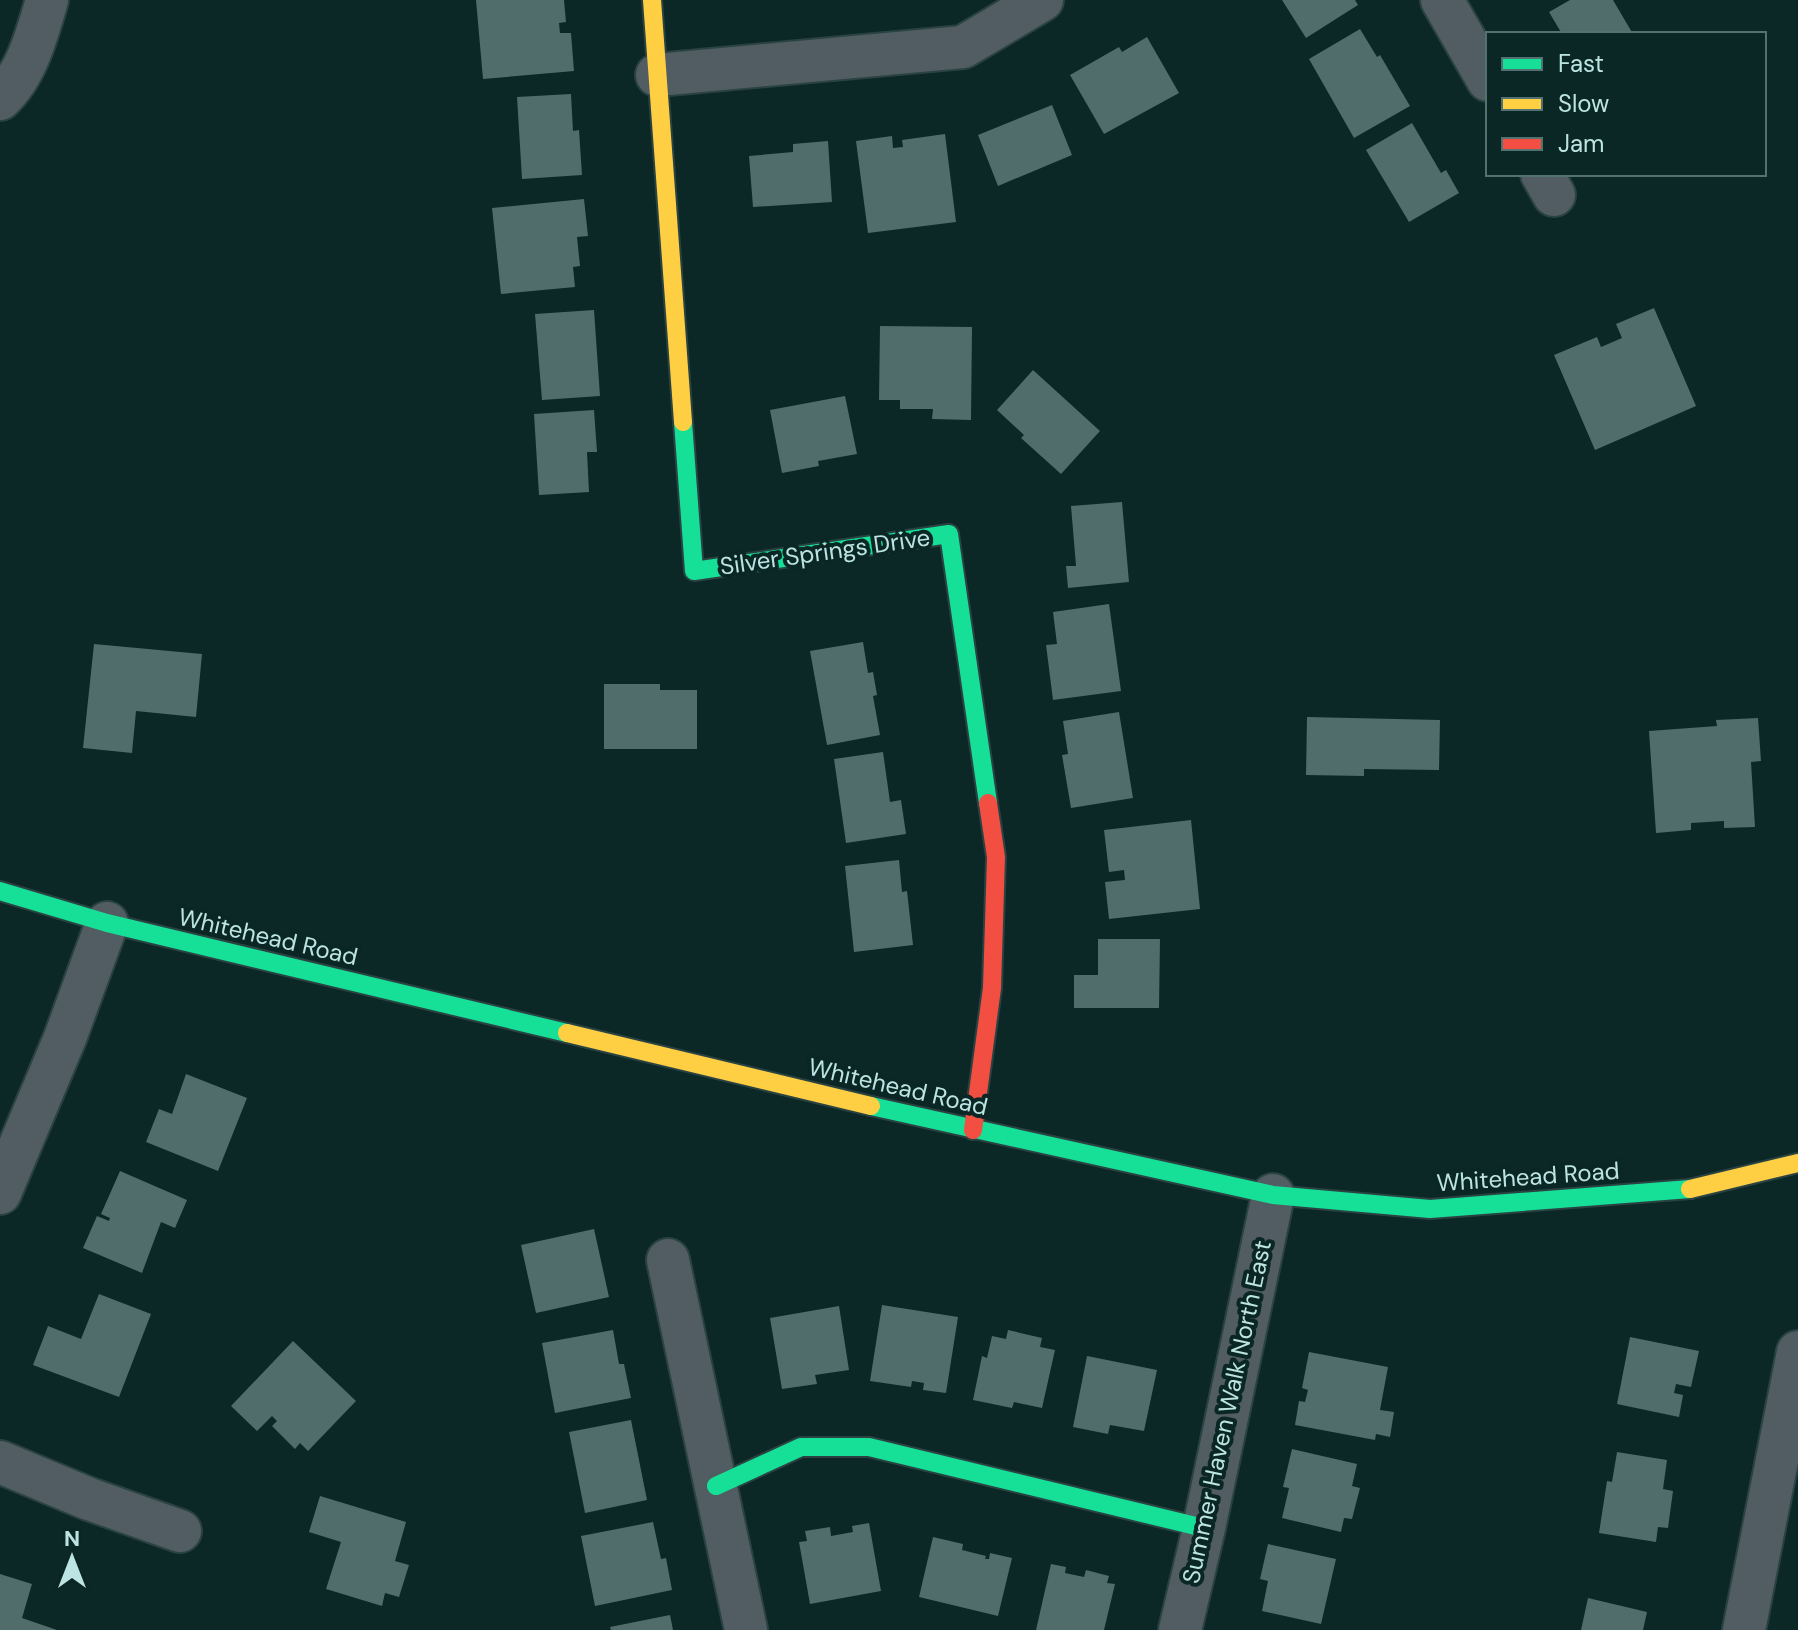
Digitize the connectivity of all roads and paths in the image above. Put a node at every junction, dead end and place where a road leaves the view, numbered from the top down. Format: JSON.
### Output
{"nodes":[{"id":1,"x":47,"y":0,"type":"edge"},
{"id":2,"x":652,"y":0,"type":"edge"},
{"id":3,"x":1042,"y":0,"type":"edge"},
{"id":4,"x":1442,"y":0,"type":"edge"},
{"id":5,"x":657,"y":75,"type":"junction"},
{"id":6,"x":1486,"y":77,"type":"edge"},
{"id":7,"x":0,"y":99,"type":"edge"},
{"id":8,"x":0,"y":891,"type":"edge"},
{"id":9,"x":107,"y":923,"type":"junction"},
{"id":10,"x":973,"y":1130,"type":"junction"},
{"id":11,"x":1798,"y":1163,"type":"edge"},
{"id":12,"x":0,"y":1193,"type":"edge"},
{"id":13,"x":1273,"y":1195,"type":"junction"},
{"id":14,"x":668,"y":1260,"type":"dead end"},
{"id":15,"x":1798,"y":1352,"type":"edge"},
{"id":16,"x":0,"y":1462,"type":"edge"},
{"id":17,"x":716,"y":1486,"type":"junction"},
{"id":18,"x":1204,"y":1528,"type":"junction"},
{"id":19,"x":180,"y":1531,"type":"dead end"},
{"id":20,"x":746,"y":1630,"type":"edge"},
{"id":21,"x":1180,"y":1630,"type":"edge"},
{"id":22,"x":1744,"y":1630,"type":"edge"}],
"edges":[{"from":1,"to":7,"type":"street"},
{"from":2,"to":5,"type":"street","name":"Silver Springs Drive"},
{"from":3,"to":5,"type":"street"},
{"from":4,"to":6,"type":"street"},
{"from":5,"to":10,"type":"street","name":"Silver Springs Drive"},
{"from":8,"to":9,"type":"street","name":"Whitehead Road"},
{"from":9,"to":10,"type":"street","name":"Whitehead Road"},
{"from":9,"to":12,"type":"street"},
{"from":10,"to":13,"type":"street","name":"Whitehead Road"},
{"from":11,"to":13,"type":"street","name":"Whitehead Road"},
{"from":13,"to":18,"type":"street","name":"Summer Haven Walk North East"},
{"from":14,"to":17,"type":"street"},
{"from":15,"to":22,"type":"street"},
{"from":16,"to":19,"type":"street"},
{"from":17,"to":18,"type":"street"},
{"from":17,"to":20,"type":"street"},
{"from":18,"to":21,"type":"street","name":"Summer Haven Walk North East"}]}
